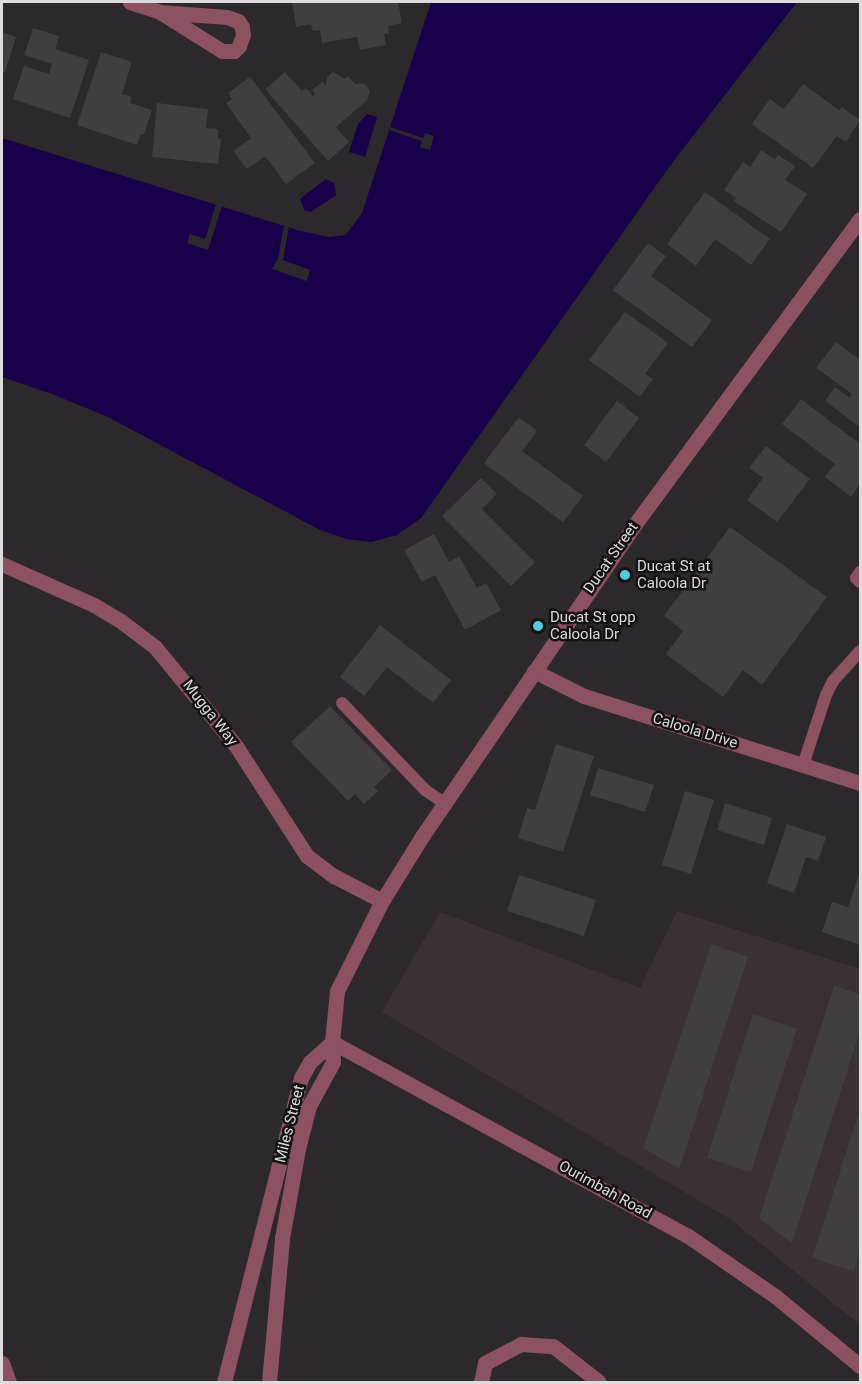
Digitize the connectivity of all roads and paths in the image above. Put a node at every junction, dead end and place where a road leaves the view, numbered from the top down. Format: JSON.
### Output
{"nodes":[{"id":1,"x":130,"y":2,"type":"edge"},
{"id":2,"x":160,"y":12,"type":"junction"},
{"id":3,"x":861,"y":219,"type":"edge"},
{"id":4,"x":2,"y":564,"type":"edge"},
{"id":5,"x":861,"y":572,"type":"edge"},
{"id":6,"x":861,"y":582,"type":"edge"},
{"id":7,"x":861,"y":651,"type":"edge"},
{"id":8,"x":534,"y":671,"type":"junction"},
{"id":9,"x":342,"y":703,"type":"dead end"},
{"id":10,"x":803,"y":765,"type":"junction"},
{"id":11,"x":861,"y":783,"type":"edge"},
{"id":12,"x":444,"y":803,"type":"junction"},
{"id":13,"x":382,"y":901,"type":"junction"},
{"id":14,"x":332,"y":1042,"type":"junction"},
{"id":15,"x":2,"y":1364,"type":"edge"},
{"id":16,"x":861,"y":1366,"type":"edge"},
{"id":17,"x":9,"y":1383,"type":"edge"},
{"id":18,"x":224,"y":1383,"type":"edge"},
{"id":19,"x":269,"y":1383,"type":"edge"},
{"id":20,"x":481,"y":1383,"type":"edge"},
{"id":21,"x":599,"y":1383,"type":"edge"}],
"edges":[{"from":1,"to":2,"type":"street"},
{"from":2,"to":2,"type":"street"},
{"from":3,"to":8,"type":"street","name":"Ducat Street"},
{"from":4,"to":13,"type":"street","name":"Mugga Way"},
{"from":5,"to":6,"type":"lane"},
{"from":7,"to":10,"type":"lane"},
{"from":8,"to":10,"type":"street","name":"Caloola Drive"},
{"from":8,"to":12,"type":"street","name":"Ducat Street"},
{"from":9,"to":12,"type":"lane"},
{"from":10,"to":11,"type":"street","name":"Caloola Drive"},
{"from":12,"to":13,"type":"street","name":"Ducat Street"},
{"from":13,"to":14,"type":"street","name":"Ducat Street"},
{"from":14,"to":16,"type":"street","name":"Ourimbah Road"},
{"from":14,"to":18,"type":"street","name":"Miles Street"},
{"from":14,"to":19,"type":"street","name":"Miles Street"},
{"from":15,"to":17,"type":"street"},
{"from":20,"to":21,"type":"street"}]}
